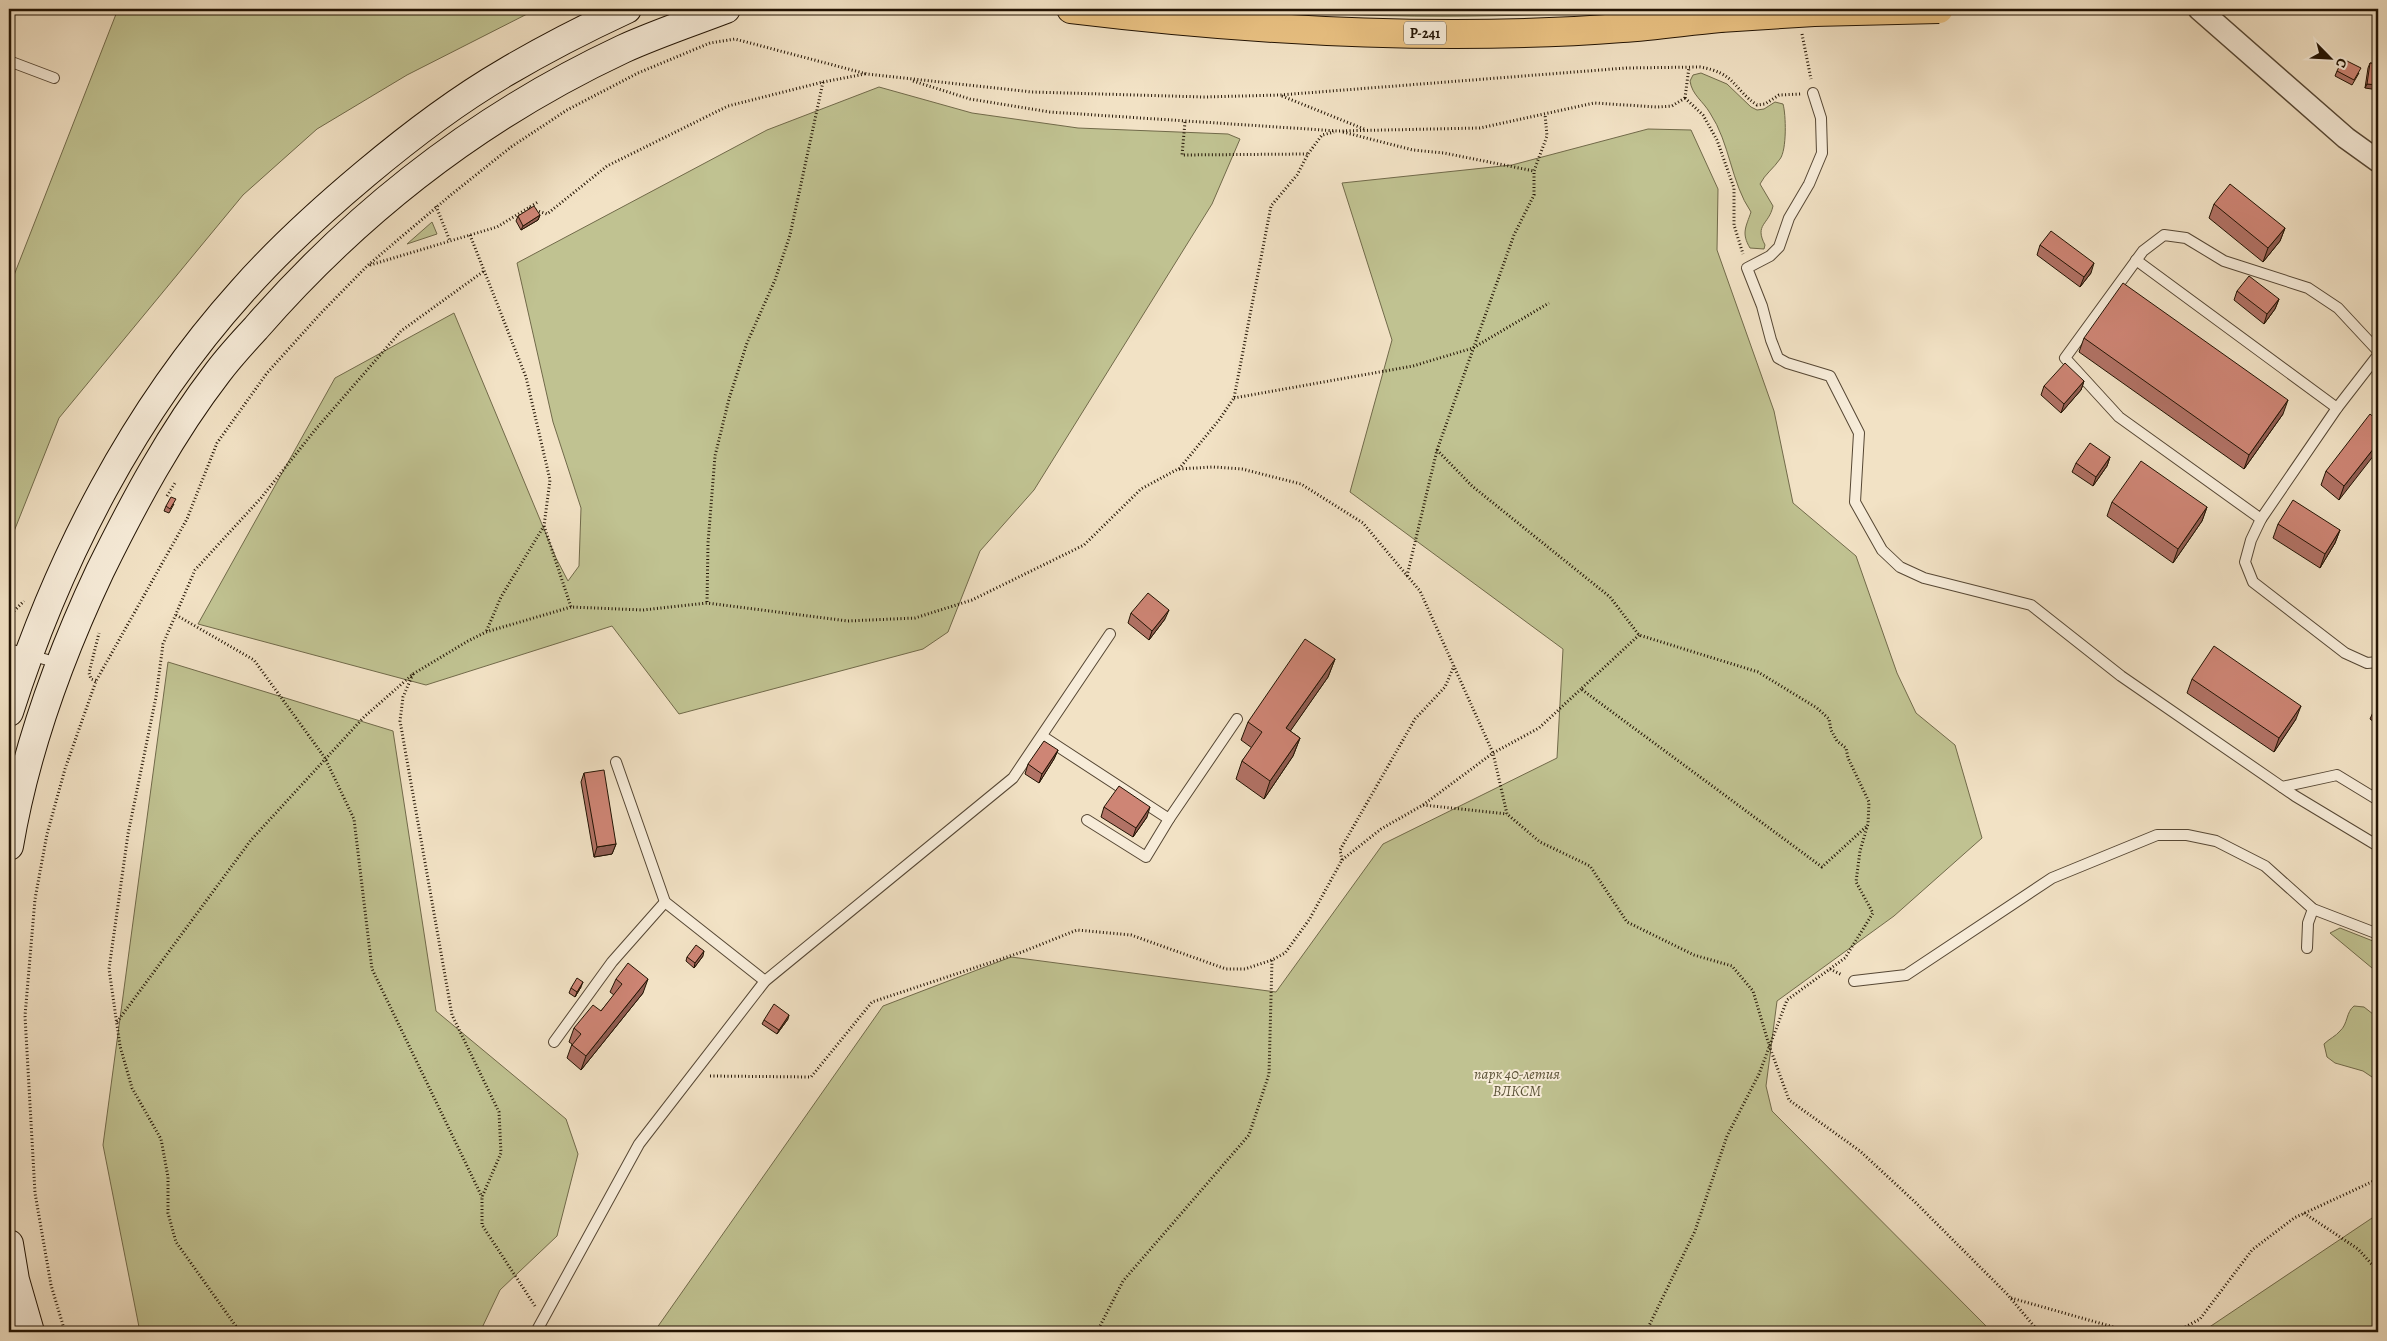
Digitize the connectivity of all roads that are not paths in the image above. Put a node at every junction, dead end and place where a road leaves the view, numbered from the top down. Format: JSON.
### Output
{"nodes":[{"id":1,"x":626,"y":9,"type":"edge"},
{"id":2,"x":726,"y":9,"type":"edge"},
{"id":3,"x":1071,"y":9,"type":"edge"},
{"id":4,"x":1939,"y":9,"type":"edge"},
{"id":5,"x":2201,"y":10,"type":"edge"},
{"id":6,"x":9,"y":61,"type":"edge"},
{"id":7,"x":54,"y":78,"type":"dead end"},
{"id":8,"x":1813,"y":93,"type":"road end"},
{"id":9,"x":2346,"y":138,"type":"junction"},
{"id":10,"x":2378,"y":161,"type":"edge"},
{"id":11,"x":2378,"y":168,"type":"edge"},
{"id":12,"x":2136,"y":260,"type":"junction"},
{"id":13,"x":2378,"y":353,"type":"edge"},
{"id":14,"x":2337,"y":408,"type":"junction"},
{"id":15,"x":2261,"y":519,"type":"junction"},
{"id":16,"x":1110,"y":634,"type":"dead end"},
{"id":17,"x":19,"y":651,"type":"edge"},
{"id":18,"x":2378,"y":662,"type":"edge"},
{"id":19,"x":61,"y":664,"type":"junction"},
{"id":20,"x":9,"y":712,"type":"edge"},
{"id":21,"x":1236,"y":719,"type":"dead end"},
{"id":22,"x":1042,"y":736,"type":"junction"},
{"id":23,"x":616,"y":762,"type":"dead end"},
{"id":24,"x":2282,"y":787,"type":"junction"},
{"id":25,"x":2378,"y":800,"type":"edge"},
{"id":26,"x":1170,"y":819,"type":"junction"},
{"id":27,"x":1087,"y":820,"type":"dead end"},
{"id":28,"x":9,"y":846,"type":"edge"},
{"id":29,"x":2378,"y":846,"type":"edge"},
{"id":30,"x":665,"y":902,"type":"junction"},
{"id":31,"x":2313,"y":909,"type":"junction"},
{"id":32,"x":2378,"y":934,"type":"edge"},
{"id":33,"x":2307,"y":948,"type":"dead end"},
{"id":34,"x":765,"y":981,"type":"junction"},
{"id":35,"x":1854,"y":981,"type":"dead end"},
{"id":36,"x":554,"y":1042,"type":"dead end"},
{"id":37,"x":9,"y":1244,"type":"edge"},
{"id":38,"x":30,"y":1332,"type":"edge"},
{"id":39,"x":536,"y":1332,"type":"edge"}],
"edges":[{"from":1,"to":17,"type":"main road"},
{"from":2,"to":19,"type":"main road"},
{"from":3,"to":4,"type":"highway","number":"Р-241","bridge":true},
{"from":5,"to":9,"type":"street"},
{"from":6,"to":7,"type":"lane"},
{"from":8,"to":24,"type":"lane"},
{"from":9,"to":10,"type":"street"},
{"from":9,"to":11,"type":"lane"},
{"from":12,"to":13,"type":"lane"},
{"from":12,"to":14,"type":"lane"},
{"from":12,"to":15,"type":"lane"},
{"from":13,"to":14,"type":"lane"},
{"from":14,"to":15,"type":"lane"},
{"from":15,"to":18,"type":"lane"},
{"from":16,"to":22,"type":"lane"},
{"from":17,"to":19,"type":"lane"},
{"from":17,"to":20,"type":"main road"},
{"from":19,"to":28,"type":"main road"},
{"from":21,"to":26,"type":"lane"},
{"from":22,"to":26,"type":"lane"},
{"from":22,"to":34,"type":"lane"},
{"from":23,"to":30,"type":"lane"},
{"from":24,"to":25,"type":"lane"},
{"from":24,"to":29,"type":"lane"},
{"from":26,"to":27,"type":"lane"},
{"from":30,"to":34,"type":"lane"},
{"from":30,"to":36,"type":"lane"},
{"from":31,"to":32,"type":"lane"},
{"from":31,"to":33,"type":"lane"},
{"from":31,"to":35,"type":"lane"},
{"from":34,"to":39,"type":"lane"},
{"from":37,"to":38,"type":"main road"}]}
